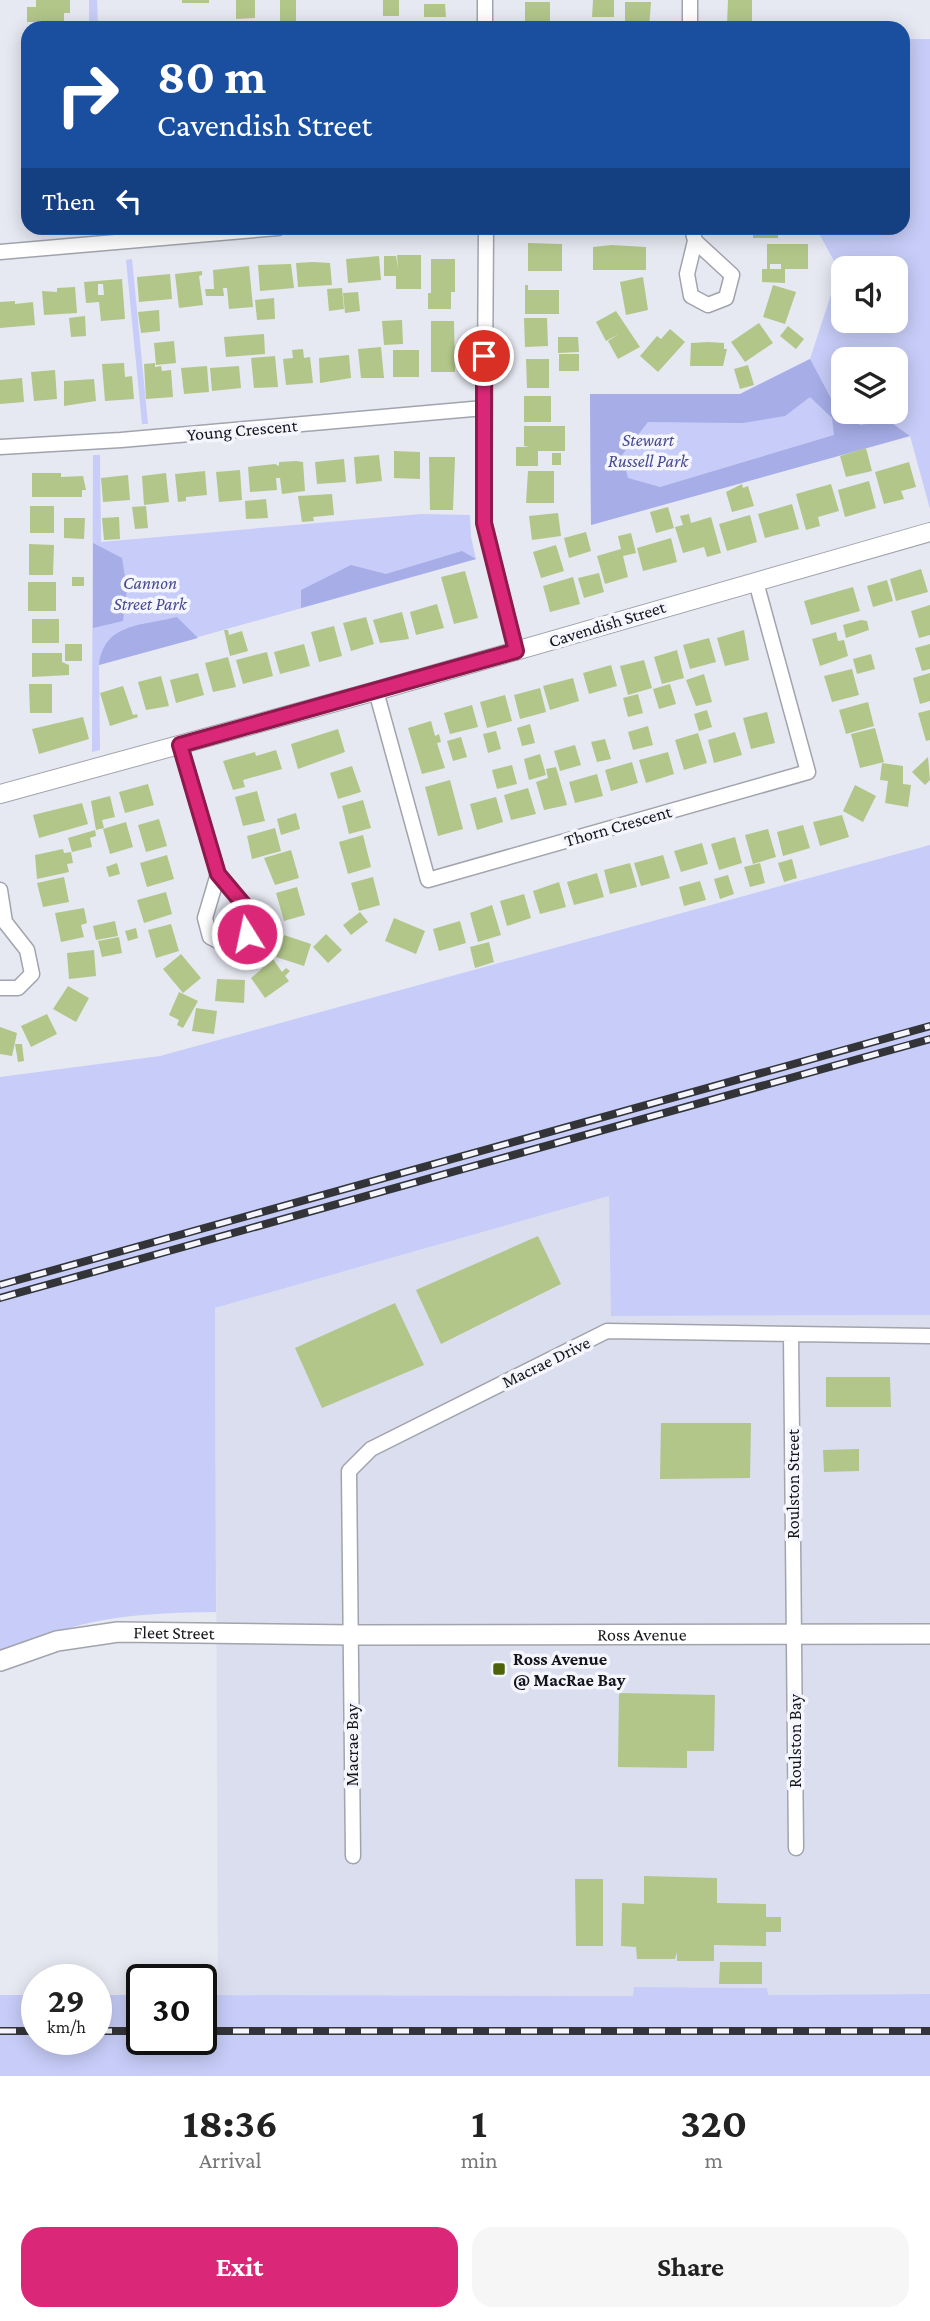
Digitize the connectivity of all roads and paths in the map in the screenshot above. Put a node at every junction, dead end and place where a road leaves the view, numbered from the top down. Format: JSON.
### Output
{"nodes":[{"id":1,"x":485,"y":0,"type":"edge"},
{"id":2,"x":690,"y":0,"type":"edge"},
{"id":3,"x":485,"y":21,"type":"edge"},
{"id":4,"x":690,"y":21,"type":"edge"},
{"id":5,"x":197,"y":235,"type":"edge"},
{"id":6,"x":486,"y":235,"type":"edge"},
{"id":7,"x":0,"y":252,"type":"edge"},
{"id":8,"x":484,"y":408,"type":"junction"},
{"id":9,"x":0,"y":447,"type":"edge"},
{"id":10,"x":930,"y":532,"type":"edge"},
{"id":11,"x":756,"y":582,"type":"junction"},
{"id":12,"x":516,"y":651,"type":"junction"},
{"id":13,"x":376,"y":691,"type":"junction"},
{"id":14,"x":180,"y":745,"type":"junction"},
{"id":15,"x":0,"y":794,"type":"edge"},
{"id":16,"x":218,"y":874,"type":"junction"},
{"id":17,"x":0,"y":890,"type":"edge"},
{"id":18,"x":2,"y":926,"type":"edge"},
{"id":19,"x":0,"y":988,"type":"edge"},
{"id":20,"x":791,"y":1335,"type":"junction"},
{"id":21,"x":930,"y":1336,"type":"edge"},
{"id":22,"x":794,"y":1634,"type":"junction"},
{"id":23,"x":930,"y":1634,"type":"edge"},
{"id":24,"x":352,"y":1635,"type":"junction"},
{"id":25,"x":0,"y":1661,"type":"edge"},
{"id":26,"x":796,"y":1848,"type":"dead end"},
{"id":27,"x":353,"y":1856,"type":"dead end"}],
"edges":[{"from":1,"to":3,"type":"street"},
{"from":2,"to":4,"type":"street"},
{"from":5,"to":7,"type":"street"},
{"from":6,"to":8,"type":"street"},
{"from":8,"to":9,"type":"street","name":"Young Crescent"},
{"from":8,"to":12,"type":"street"},
{"from":10,"to":11,"type":"street","name":"Cavendish Street"},
{"from":11,"to":12,"type":"street","name":"Cavendish Street"},
{"from":11,"to":13,"type":"street","name":"Thorn Crescent"},
{"from":12,"to":13,"type":"street","name":"Cavendish Street"},
{"from":13,"to":14,"type":"street","name":"Cavendish Street"},
{"from":14,"to":15,"type":"street","name":"Cavendish Street"},
{"from":14,"to":16,"type":"street"},
{"from":16,"to":16,"type":"street"},
{"from":17,"to":18,"type":"street"},
{"from":18,"to":19,"type":"street"},
{"from":20,"to":21,"type":"street","name":"Macrae Drive"},
{"from":20,"to":22,"type":"street","name":"Roulston Street"},
{"from":20,"to":24,"type":"street","name":"Macrae Drive"},
{"from":22,"to":23,"type":"main road","name":"Ross Avenue"},
{"from":22,"to":24,"type":"main road","name":"Ross Avenue"},
{"from":22,"to":26,"type":"street","name":"Roulston Bay"},
{"from":24,"to":25,"type":"main road","name":"Fleet Street"},
{"from":24,"to":27,"type":"street","name":"Macrae Bay"}]}
